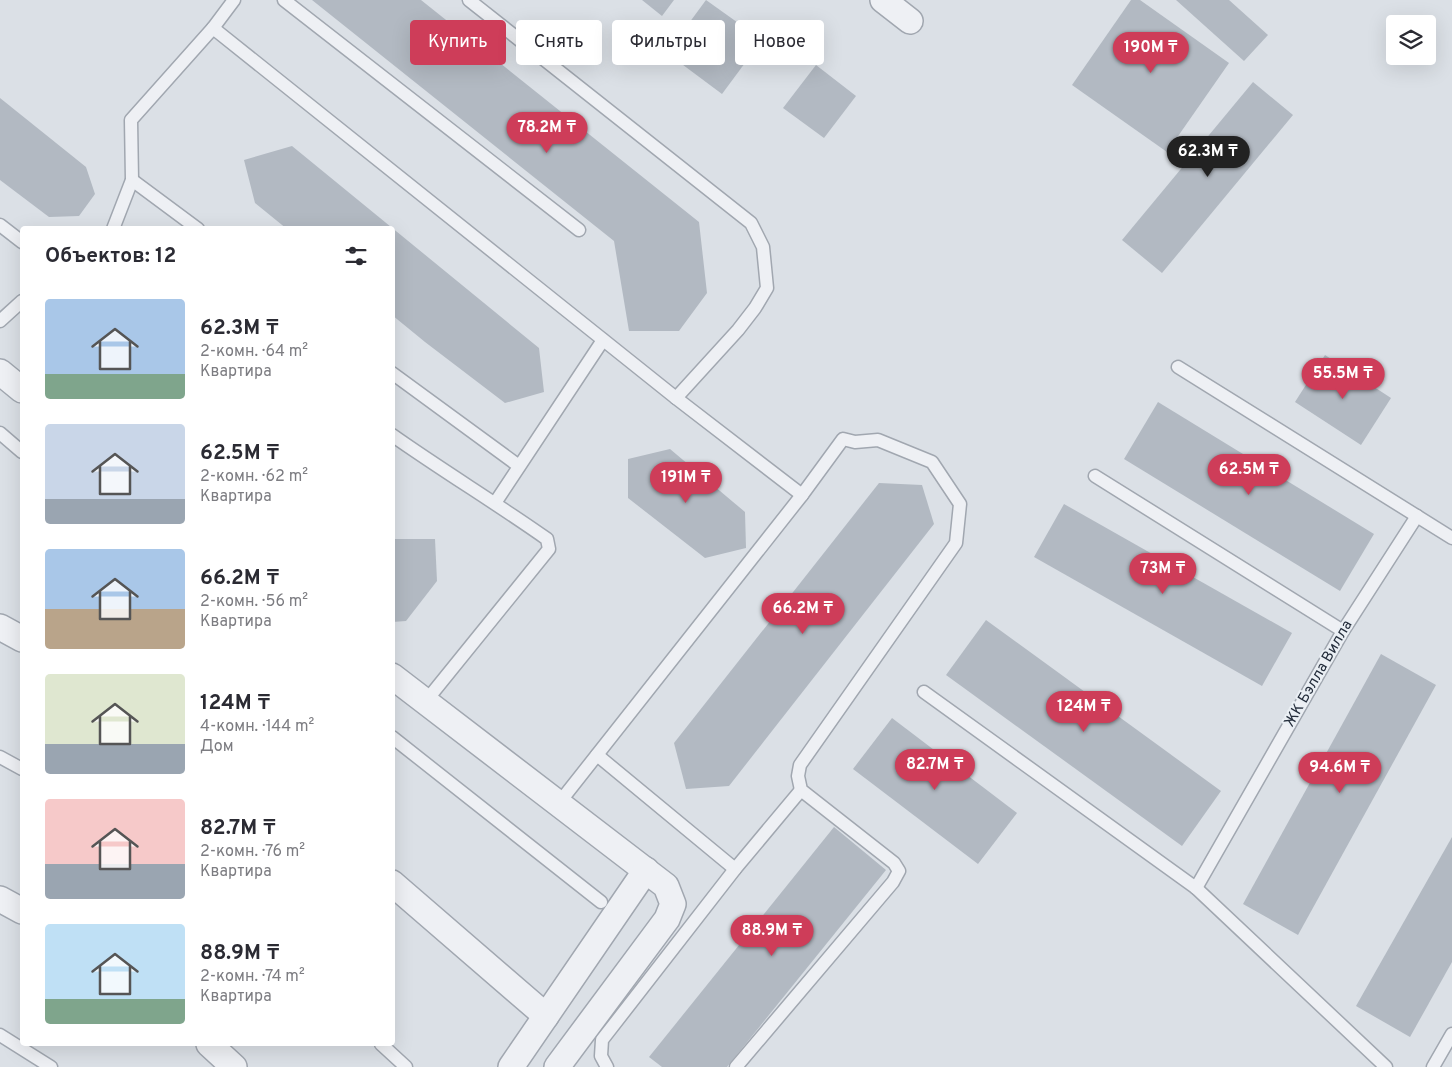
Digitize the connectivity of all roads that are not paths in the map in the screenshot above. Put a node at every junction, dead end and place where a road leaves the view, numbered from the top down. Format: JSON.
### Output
{"nodes":[{"id":1,"x":234,"y":0,"type":"edge"},
{"id":2,"x":284,"y":0,"type":"edge"},
{"id":3,"x":469,"y":0,"type":"edge"},
{"id":4,"x":883,"y":0,"type":"edge"},
{"id":5,"x":910,"y":21,"type":"dead end"},
{"id":6,"x":213,"y":28,"type":"junction"},
{"id":7,"x":132,"y":180,"type":"junction"},
{"id":8,"x":0,"y":225,"type":"edge"},
{"id":9,"x":114,"y":226,"type":"edge"},
{"id":10,"x":194,"y":226,"type":"edge"},
{"id":11,"x":578,"y":230,"type":"dead end"},
{"id":12,"x":20,"y":240,"type":"edge"},
{"id":13,"x":20,"y":303,"type":"edge"},
{"id":14,"x":0,"y":321,"type":"edge"},
{"id":15,"x":603,"y":340,"type":"junction"},
{"id":16,"x":1178,"y":367,"type":"dead end"},
{"id":17,"x":0,"y":372,"type":"edge"},
{"id":18,"x":395,"y":375,"type":"edge"},
{"id":19,"x":20,"y":388,"type":"edge"},
{"id":20,"x":676,"y":398,"type":"junction"},
{"id":21,"x":0,"y":434,"type":"edge"},
{"id":22,"x":395,"y":437,"type":"edge"},
{"id":23,"x":20,"y":450,"type":"edge"},
{"id":24,"x":519,"y":466,"type":"junction"},
{"id":25,"x":1095,"y":476,"type":"dead end"},
{"id":26,"x":802,"y":495,"type":"junction"},
{"id":27,"x":495,"y":503,"type":"junction"},
{"id":28,"x":1416,"y":516,"type":"junction"},
{"id":29,"x":1452,"y":538,"type":"edge"},
{"id":30,"x":0,"y":627,"type":"edge"},
{"id":31,"x":1343,"y":632,"type":"junction"},
{"id":32,"x":20,"y":638,"type":"edge"},
{"id":33,"x":395,"y":678,"type":"edge"},
{"id":34,"x":924,"y":692,"type":"dead end"},
{"id":35,"x":426,"y":702,"type":"junction"},
{"id":36,"x":395,"y":740,"type":"edge"},
{"id":37,"x":597,"y":755,"type":"junction"},
{"id":38,"x":0,"y":757,"type":"edge"},
{"id":39,"x":20,"y":768,"type":"edge"},
{"id":40,"x":801,"y":790,"type":"junction"},
{"id":41,"x":559,"y":803,"type":"junction"},
{"id":42,"x":735,"y":869,"type":"junction"},
{"id":43,"x":646,"y":870,"type":"junction"},
{"id":44,"x":395,"y":886,"type":"edge"},
{"id":45,"x":1196,"y":888,"type":"junction"},
{"id":46,"x":0,"y":899,"type":"edge"},
{"id":47,"x":609,"y":908,"type":"junction"},
{"id":48,"x":20,"y":910,"type":"edge"},
{"id":49,"x":546,"y":1016,"type":"junction"},
{"id":50,"x":1452,"y":1034,"type":"edge"},
{"id":51,"x":0,"y":1035,"type":"edge"},
{"id":52,"x":211,"y":1046,"type":"edge"},
{"id":53,"x":383,"y":1046,"type":"edge"},
{"id":54,"x":51,"y":1067,"type":"edge"},
{"id":55,"x":234,"y":1067,"type":"edge"},
{"id":56,"x":406,"y":1067,"type":"edge"},
{"id":57,"x":512,"y":1067,"type":"edge"},
{"id":58,"x":557,"y":1067,"type":"edge"},
{"id":59,"x":607,"y":1067,"type":"edge"},
{"id":60,"x":736,"y":1067,"type":"edge"},
{"id":61,"x":1386,"y":1067,"type":"edge"},
{"id":62,"x":1433,"y":1067,"type":"edge"}],
"edges":[{"from":1,"to":6,"type":"lane"},
{"from":2,"to":11,"type":"lane"},
{"from":3,"to":20,"type":"lane"},
{"from":4,"to":5,"type":"street"},
{"from":6,"to":7,"type":"lane"},
{"from":6,"to":15,"type":"lane"},
{"from":7,"to":9,"type":"lane"},
{"from":7,"to":10,"type":"lane"},
{"from":8,"to":12,"type":"lane"},
{"from":13,"to":14,"type":"lane"},
{"from":15,"to":20,"type":"lane"},
{"from":15,"to":24,"type":"lane"},
{"from":16,"to":28,"type":"lane"},
{"from":17,"to":19,"type":"street"},
{"from":18,"to":24,"type":"lane"},
{"from":20,"to":26,"type":"lane"},
{"from":21,"to":23,"type":"lane"},
{"from":22,"to":27,"type":"lane"},
{"from":24,"to":27,"type":"lane"},
{"from":25,"to":31,"type":"lane"},
{"from":26,"to":37,"type":"lane"},
{"from":26,"to":40,"type":"lane"},
{"from":27,"to":35,"type":"lane"},
{"from":28,"to":29,"type":"lane"},
{"from":28,"to":31,"type":"lane","name":"ЖК Бэлла Вилла"},
{"from":30,"to":32,"type":"street"},
{"from":31,"to":45,"type":"lane","name":"ЖК Бэлла Вилла"},
{"from":33,"to":35,"type":"street"},
{"from":34,"to":45,"type":"lane"},
{"from":35,"to":41,"type":"street"},
{"from":36,"to":47,"type":"lane"},
{"from":37,"to":41,"type":"lane"},
{"from":37,"to":42,"type":"lane"},
{"from":38,"to":39,"type":"lane"},
{"from":40,"to":42,"type":"lane"},
{"from":40,"to":60,"type":"lane"},
{"from":41,"to":43,"type":"street"},
{"from":42,"to":59,"type":"lane"},
{"from":43,"to":47,"type":"street"},
{"from":43,"to":58,"type":"street"},
{"from":44,"to":49,"type":"street"},
{"from":45,"to":61,"type":"lane"},
{"from":46,"to":48,"type":"street"},
{"from":47,"to":49,"type":"street"},
{"from":49,"to":57,"type":"street"},
{"from":50,"to":62,"type":"lane"},
{"from":51,"to":54,"type":"lane"},
{"from":52,"to":55,"type":"street"},
{"from":53,"to":56,"type":"lane"}]}
